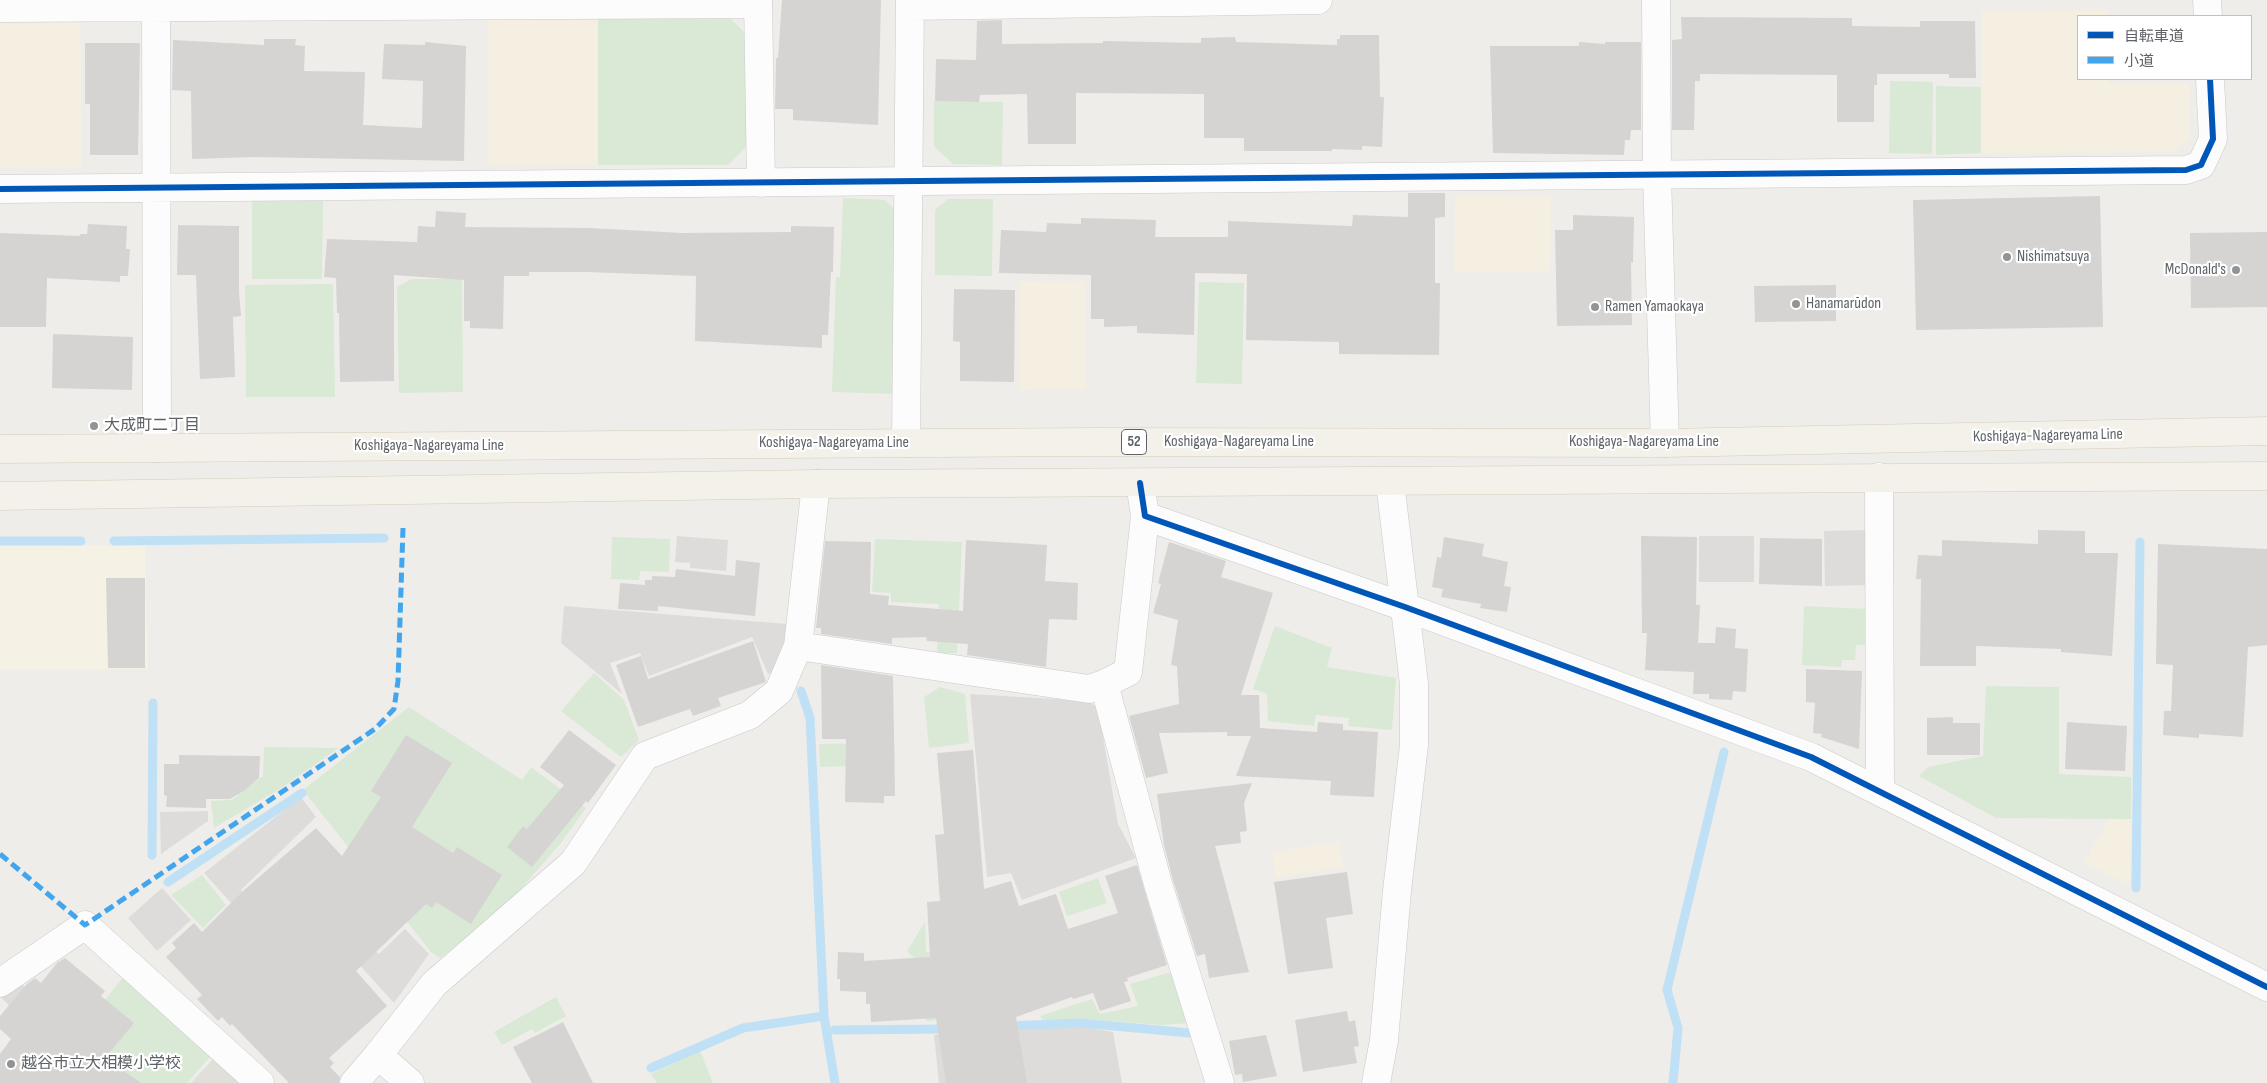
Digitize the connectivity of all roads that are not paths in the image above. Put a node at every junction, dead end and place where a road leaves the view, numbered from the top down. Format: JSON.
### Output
{"nodes":[{"id":1,"x":1318,"y":0,"type":"edge"},
{"id":2,"x":1656,"y":0,"type":"edge"},
{"id":3,"x":2207,"y":0,"type":"edge"},
{"id":4,"x":758,"y":2,"type":"edge"},
{"id":5,"x":156,"y":3,"type":"edge"},
{"id":6,"x":910,"y":3,"type":"edge"},
{"id":7,"x":0,"y":8,"type":"edge"},
{"id":8,"x":2208,"y":15,"type":"edge"},
{"id":9,"x":2210,"y":80,"type":"edge"},
{"id":10,"x":1657,"y":175,"type":"junction"},
{"id":11,"x":910,"y":181,"type":"junction"},
{"id":12,"x":761,"y":182,"type":"junction"},
{"id":13,"x":158,"y":187,"type":"junction"},
{"id":14,"x":0,"y":189,"type":"edge"},
{"id":15,"x":2267,"y":431,"type":"edge"},
{"id":16,"x":906,"y":443,"type":"junction"},
{"id":17,"x":1665,"y":443,"type":"junction"},
{"id":18,"x":156,"y":448,"type":"junction"},
{"id":19,"x":0,"y":449,"type":"edge"},
{"id":20,"x":2267,"y":476,"type":"edge"},
{"id":21,"x":1879,"y":477,"type":"junction"},
{"id":22,"x":1390,"y":482,"type":"junction"},
{"id":23,"x":1140,"y":483,"type":"junction"},
{"id":24,"x":816,"y":484,"type":"junction"},
{"id":25,"x":0,"y":496,"type":"edge"},
{"id":26,"x":1145,"y":516,"type":"junction"},
{"id":27,"x":1405,"y":607,"type":"junction"},
{"id":28,"x":798,"y":646,"type":"junction"},
{"id":29,"x":1104,"y":684,"type":"junction"},
{"id":30,"x":1880,"y":791,"type":"junction"},
{"id":31,"x":0,"y":983,"type":"edge"},
{"id":32,"x":2267,"y":988,"type":"edge"},
{"id":33,"x":378,"y":1055,"type":"junction"},
{"id":34,"x":260,"y":1083,"type":"edge"},
{"id":35,"x":354,"y":1083,"type":"edge"},
{"id":36,"x":410,"y":1083,"type":"edge"},
{"id":37,"x":1220,"y":1083,"type":"edge"},
{"id":38,"x":1376,"y":1083,"type":"edge"}],
"edges":[{"from":1,"to":6,"type":"street"},
{"from":2,"to":10,"type":"street"},
{"from":3,"to":8,"type":"street"},
{"from":4,"to":5,"type":"street"},
{"from":4,"to":12,"type":"street"},
{"from":5,"to":7,"type":"street"},
{"from":5,"to":13,"type":"street"},
{"from":6,"to":11,"type":"street"},
{"from":9,"to":10,"type":"street"},
{"from":10,"to":11,"type":"street"},
{"from":10,"to":17,"type":"street"},
{"from":11,"to":12,"type":"street"},
{"from":11,"to":16,"type":"street"},
{"from":12,"to":13,"type":"street"},
{"from":13,"to":14,"type":"street"},
{"from":13,"to":18,"type":"street"},
{"from":15,"to":17,"type":"main road","name":"Koshigaya-Nagareyama Line","number":"52"},
{"from":16,"to":17,"type":"main road","name":"Koshigaya-Nagareyama Line","number":"52"},
{"from":16,"to":18,"type":"main road","name":"Koshigaya-Nagareyama Line","number":"52"},
{"from":18,"to":19,"type":"main road","name":"Koshigaya-Nagareyama Line","number":"52"},
{"from":20,"to":21,"type":"main road"},
{"from":21,"to":22,"type":"main road"},
{"from":21,"to":30,"type":"street"},
{"from":22,"to":23,"type":"main road"},
{"from":22,"to":27,"type":"street"},
{"from":23,"to":24,"type":"main road"},
{"from":23,"to":26,"type":"street"},
{"from":24,"to":25,"type":"main road"},
{"from":24,"to":28,"type":"street"},
{"from":26,"to":27,"type":"street"},
{"from":26,"to":29,"type":"street"},
{"from":27,"to":30,"type":"street"},
{"from":27,"to":38,"type":"street"},
{"from":28,"to":29,"type":"street"},
{"from":28,"to":33,"type":"street"},
{"from":29,"to":37,"type":"street"},
{"from":30,"to":32,"type":"street"},
{"from":31,"to":34,"type":"street"},
{"from":33,"to":35,"type":"street"},
{"from":33,"to":36,"type":"street"}]}
